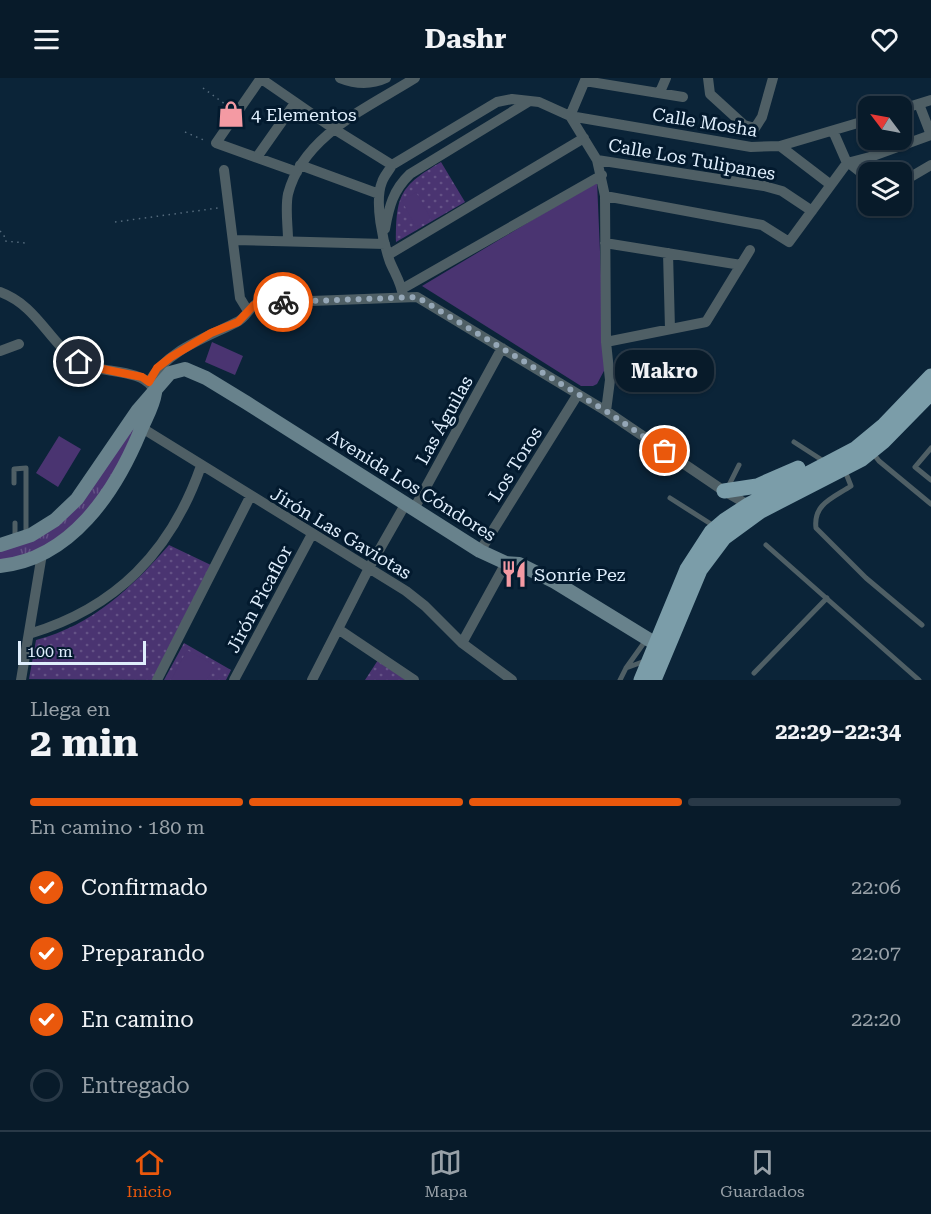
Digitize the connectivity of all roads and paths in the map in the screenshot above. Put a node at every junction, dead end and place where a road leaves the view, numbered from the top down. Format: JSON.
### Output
{"nodes":[{"id":1,"x":260,"y":78,"type":"edge"},
{"id":2,"x":340,"y":78,"type":"edge"},
{"id":3,"x":386,"y":78,"type":"edge"},
{"id":4,"x":416,"y":78,"type":"edge"},
{"id":5,"x":666,"y":78,"type":"edge"},
{"id":6,"x":708,"y":78,"type":"edge"},
{"id":7,"x":773,"y":78,"type":"edge"},
{"id":8,"x":586,"y":79,"type":"edge"},
{"id":9,"x":626,"y":82,"type":"edge"},
{"id":10,"x":203,"y":88,"type":"dead end"},
{"id":11,"x":660,"y":92,"type":"junction"},
{"id":12,"x":683,"y":97,"type":"dead end"},
{"id":13,"x":931,"y":100,"type":"edge"},
{"id":14,"x":528,"y":102,"type":"junction"},
{"id":15,"x":295,"y":103,"type":"junction"},
{"id":16,"x":919,"y":104,"type":"junction"},
{"id":17,"x":912,"y":106,"type":"edge"},
{"id":18,"x":237,"y":113,"type":"junction"},
{"id":19,"x":570,"y":116,"type":"junction"},
{"id":20,"x":858,"y":123,"type":"edge"},
{"id":21,"x":334,"y":129,"type":"junction"},
{"id":22,"x":833,"y":131,"type":"junction"},
{"id":23,"x":185,"y":132,"type":"dead end"},
{"id":24,"x":931,"y":135,"type":"edge"},
{"id":25,"x":584,"y":138,"type":"junction"},
{"id":26,"x":216,"y":143,"type":"junction"},
{"id":27,"x":780,"y":146,"type":"junction"},
{"id":28,"x":257,"y":158,"type":"junction"},
{"id":29,"x":597,"y":159,"type":"junction"},
{"id":30,"x":848,"y":163,"type":"junction"},
{"id":31,"x":392,"y":165,"type":"junction"},
{"id":32,"x":931,"y":165,"type":"edge"},
{"id":33,"x":298,"y":168,"type":"junction"},
{"id":34,"x":224,"y":170,"type":"dead end"},
{"id":35,"x":858,"y":170,"type":"edge"},
{"id":36,"x":602,"y":175,"type":"junction"},
{"id":37,"x":912,"y":176,"type":"edge"},
{"id":38,"x":831,"y":185,"type":"junction"},
{"id":39,"x":379,"y":194,"type":"junction"},
{"id":40,"x":605,"y":196,"type":"junction"},
{"id":41,"x":228,"y":207,"type":"junction"},
{"id":42,"x":812,"y":211,"type":"junction"},
{"id":43,"x":115,"y":222,"type":"dead end"},
{"id":44,"x":0,"y":231,"type":"edge"},
{"id":45,"x":233,"y":240,"type":"junction"},
{"id":46,"x":288,"y":240,"type":"junction"},
{"id":47,"x":25,"y":243,"type":"dead end"},
{"id":48,"x":605,"y":243,"type":"junction"},
{"id":49,"x":386,"y":245,"type":"junction"},
{"id":50,"x":750,"y":250,"type":"dead end"},
{"id":51,"x":668,"y":254,"type":"junction"},
{"id":52,"x":741,"y":265,"type":"junction"},
{"id":53,"x":0,"y":292,"type":"edge"},
{"id":54,"x":403,"y":293,"type":"junction"},
{"id":55,"x":248,"y":312,"type":"junction"},
{"id":56,"x":669,"y":329,"type":"junction"},
{"id":57,"x":606,"y":342,"type":"junction"},
{"id":58,"x":19,"y":344,"type":"dead end"},
{"id":59,"x":502,"y":348,"type":"junction"},
{"id":60,"x":0,"y":351,"type":"edge"},
{"id":61,"x":931,"y":376,"type":"edge"},
{"id":62,"x":152,"y":387,"type":"junction"},
{"id":63,"x":931,"y":393,"type":"edge"},
{"id":64,"x":578,"y":394,"type":"junction"},
{"id":65,"x":606,"y":411,"type":"junction"},
{"id":66,"x":142,"y":429,"type":"junction"},
{"id":67,"x":794,"y":442,"type":"dead end"},
{"id":68,"x":931,"y":448,"type":"edge"},
{"id":69,"x":872,"y":451,"type":"junction"},
{"id":70,"x":827,"y":464,"type":"junction"},
{"id":71,"x":739,"y":465,"type":"dead end"},
{"id":72,"x":201,"y":466,"type":"junction"},
{"id":73,"x":844,"y":469,"type":"junction"},
{"id":74,"x":931,"y":480,"type":"edge"},
{"id":75,"x":14,"y":483,"type":"dead end"},
{"id":76,"x":724,"y":491,"type":"junction"},
{"id":77,"x":250,"y":497,"type":"junction"},
{"id":78,"x":670,"y":498,"type":"dead end"},
{"id":79,"x":931,"y":504,"type":"edge"},
{"id":80,"x":410,"y":506,"type":"junction"},
{"id":81,"x":754,"y":508,"type":"junction"},
{"id":82,"x":15,"y":523,"type":"dead end"},
{"id":83,"x":717,"y":527,"type":"junction"},
{"id":84,"x":312,"y":534,"type":"junction"},
{"id":85,"x":21,"y":539,"type":"junction"},
{"id":86,"x":0,"y":545,"type":"edge"},
{"id":87,"x":766,"y":545,"type":"dead end"},
{"id":88,"x":480,"y":551,"type":"junction"},
{"id":89,"x":42,"y":554,"type":"junction"},
{"id":90,"x":506,"y":564,"type":"junction"},
{"id":91,"x":0,"y":566,"type":"edge"},
{"id":92,"x":369,"y":568,"type":"junction"},
{"id":93,"x":827,"y":598,"type":"junction"},
{"id":94,"x":921,"y":626,"type":"dead end"},
{"id":95,"x":338,"y":629,"type":"junction"},
{"id":96,"x":29,"y":634,"type":"junction"},
{"id":97,"x":651,"y":641,"type":"junction"},
{"id":98,"x":462,"y":643,"type":"junction"},
{"id":99,"x":650,"y":659,"type":"junction"},
{"id":100,"x":626,"y":668,"type":"junction"},
{"id":101,"x":754,"y":673,"type":"dead end"},
{"id":102,"x":21,"y":680,"type":"edge"},
{"id":103,"x":157,"y":680,"type":"edge"},
{"id":104,"x":234,"y":680,"type":"edge"},
{"id":105,"x":312,"y":680,"type":"edge"},
{"id":106,"x":414,"y":680,"type":"edge"},
{"id":107,"x":512,"y":680,"type":"edge"},
{"id":108,"x":620,"y":680,"type":"edge"},
{"id":109,"x":641,"y":680,"type":"edge"},
{"id":110,"x":654,"y":680,"type":"edge"},
{"id":111,"x":919,"y":680,"type":"edge"}],
"edges":[{"from":1,"to":15,"type":"street"},
{"from":1,"to":18,"type":"street"},
{"from":2,"to":3,"type":"street"},
{"from":4,"to":21,"type":"street"},
{"from":5,"to":11,"type":"street"},
{"from":6,"to":7,"type":"street"},
{"from":8,"to":9,"type":"street"},
{"from":8,"to":19,"type":"street"},
{"from":9,"to":11,"type":"street"},
{"from":10,"to":18,"type":"path"},
{"from":11,"to":12,"type":"street"},
{"from":13,"to":16,"type":"street"},
{"from":14,"to":19,"type":"street","name":"Calle Mosha"},
{"from":14,"to":31,"type":"street","name":"Calle Mosha"},
{"from":14,"to":49,"type":"street"},
{"from":15,"to":21,"type":"street"},
{"from":15,"to":28,"type":"street"},
{"from":16,"to":17,"type":"street"},
{"from":16,"to":24,"type":"street"},
{"from":18,"to":26,"type":"street"},
{"from":19,"to":25,"type":"street"},
{"from":19,"to":27,"type":"street","name":"Calle Mosha"},
{"from":20,"to":22,"type":"street","name":"Calle Mosha"},
{"from":21,"to":31,"type":"street"},
{"from":21,"to":33,"type":"street"},
{"from":22,"to":27,"type":"street","name":"Calle Mosha"},
{"from":22,"to":30,"type":"street"},
{"from":23,"to":26,"type":"path"},
{"from":24,"to":30,"type":"street"},
{"from":25,"to":29,"type":"street"},
{"from":25,"to":49,"type":"street"},
{"from":26,"to":28,"type":"street"},
{"from":27,"to":38,"type":"street"},
{"from":28,"to":33,"type":"street"},
{"from":29,"to":36,"type":"street"},
{"from":29,"to":42,"type":"street","name":"Calle Los Tulipanes"},
{"from":30,"to":35,"type":"street"},
{"from":30,"to":38,"type":"street"},
{"from":31,"to":39,"type":"street"},
{"from":32,"to":37,"type":"street"},
{"from":33,"to":39,"type":"street"},
{"from":33,"to":46,"type":"street"},
{"from":34,"to":41,"type":"street"},
{"from":36,"to":40,"type":"street"},
{"from":36,"to":54,"type":"street"},
{"from":38,"to":42,"type":"street"},
{"from":39,"to":49,"type":"street"},
{"from":40,"to":42,"type":"street"},
{"from":40,"to":48,"type":"street"},
{"from":41,"to":43,"type":"path"},
{"from":41,"to":45,"type":"street"},
{"from":44,"to":47,"type":"path"},
{"from":45,"to":46,"type":"street"},
{"from":45,"to":55,"type":"street"},
{"from":46,"to":49,"type":"street"},
{"from":48,"to":51,"type":"street"},
{"from":48,"to":57,"type":"street"},
{"from":49,"to":54,"type":"street"},
{"from":50,"to":52,"type":"street"},
{"from":51,"to":52,"type":"street"},
{"from":51,"to":56,"type":"street"},
{"from":52,"to":56,"type":"street"},
{"from":53,"to":62,"type":"street"},
{"from":54,"to":55,"type":"street"},
{"from":54,"to":59,"type":"street"},
{"from":55,"to":62,"type":"street"},
{"from":56,"to":57,"type":"street"},
{"from":57,"to":65,"type":"street"},
{"from":58,"to":60,"type":"street"},
{"from":59,"to":64,"type":"street"},
{"from":59,"to":80,"type":"street","name":"Las Águilas"},
{"from":61,"to":70,"type":"main road"},
{"from":62,"to":66,"type":"main road"},
{"from":62,"to":80,"type":"main road","name":"Avenida Los Cóndores"},
{"from":62,"to":85,"type":"main road"},
{"from":63,"to":69,"type":"main road"},
{"from":64,"to":65,"type":"street"},
{"from":64,"to":88,"type":"street","name":"Los Toros"},
{"from":65,"to":76,"type":"street"},
{"from":66,"to":72,"type":"street","name":"Jirón Las Gaviotas"},
{"from":66,"to":89,"type":"main road"},
{"from":67,"to":70,"type":"lane"},
{"from":68,"to":74,"type":"lane"},
{"from":69,"to":73,"type":"main road"},
{"from":69,"to":79,"type":"lane"},
{"from":70,"to":76,"type":"main road"},
{"from":70,"to":81,"type":"main road"},
{"from":71,"to":76,"type":"lane"},
{"from":72,"to":77,"type":"street","name":"Jirón Las Gaviotas"},
{"from":72,"to":96,"type":"street"},
{"from":73,"to":81,"type":"main road"},
{"from":73,"to":94,"type":"lane"},
{"from":75,"to":85,"type":"lane"},
{"from":76,"to":81,"type":"street"},
{"from":77,"to":84,"type":"street","name":"Jirón Las Gaviotas"},
{"from":77,"to":103,"type":"street"},
{"from":78,"to":83,"type":"lane"},
{"from":80,"to":88,"type":"main road","name":"Avenida Los Cóndores"},
{"from":80,"to":92,"type":"street","name":"Las Águilas"},
{"from":81,"to":83,"type":"main road"},
{"from":81,"to":110,"type":"main road"},
{"from":82,"to":85,"type":"lane"},
{"from":83,"to":97,"type":"main road"},
{"from":84,"to":92,"type":"street","name":"Jirón Las Gaviotas"},
{"from":84,"to":104,"type":"street","name":"Jirón Picaflor"},
{"from":85,"to":86,"type":"main road"},
{"from":87,"to":93,"type":"lane"},
{"from":88,"to":90,"type":"main road","name":"Avenida Los Cóndores"},
{"from":89,"to":91,"type":"main road"},
{"from":89,"to":96,"type":"street"},
{"from":90,"to":97,"type":"main road","name":"Avenida Los Cóndores"},
{"from":90,"to":98,"type":"street"},
{"from":92,"to":95,"type":"street","name":"Las Águilas"},
{"from":92,"to":98,"type":"street","name":"Jirón Las Gaviotas"},
{"from":93,"to":101,"type":"lane"},
{"from":93,"to":111,"type":"lane"},
{"from":95,"to":105,"type":"street","name":"Las Águilas"},
{"from":95,"to":106,"type":"street"},
{"from":96,"to":102,"type":"street"},
{"from":97,"to":99,"type":"main road"},
{"from":97,"to":100,"type":"lane"},
{"from":98,"to":107,"type":"street","name":"Jirón Las Gaviotas"},
{"from":99,"to":100,"type":"lane"},
{"from":99,"to":109,"type":"main road"},
{"from":100,"to":108,"type":"lane"}]}
